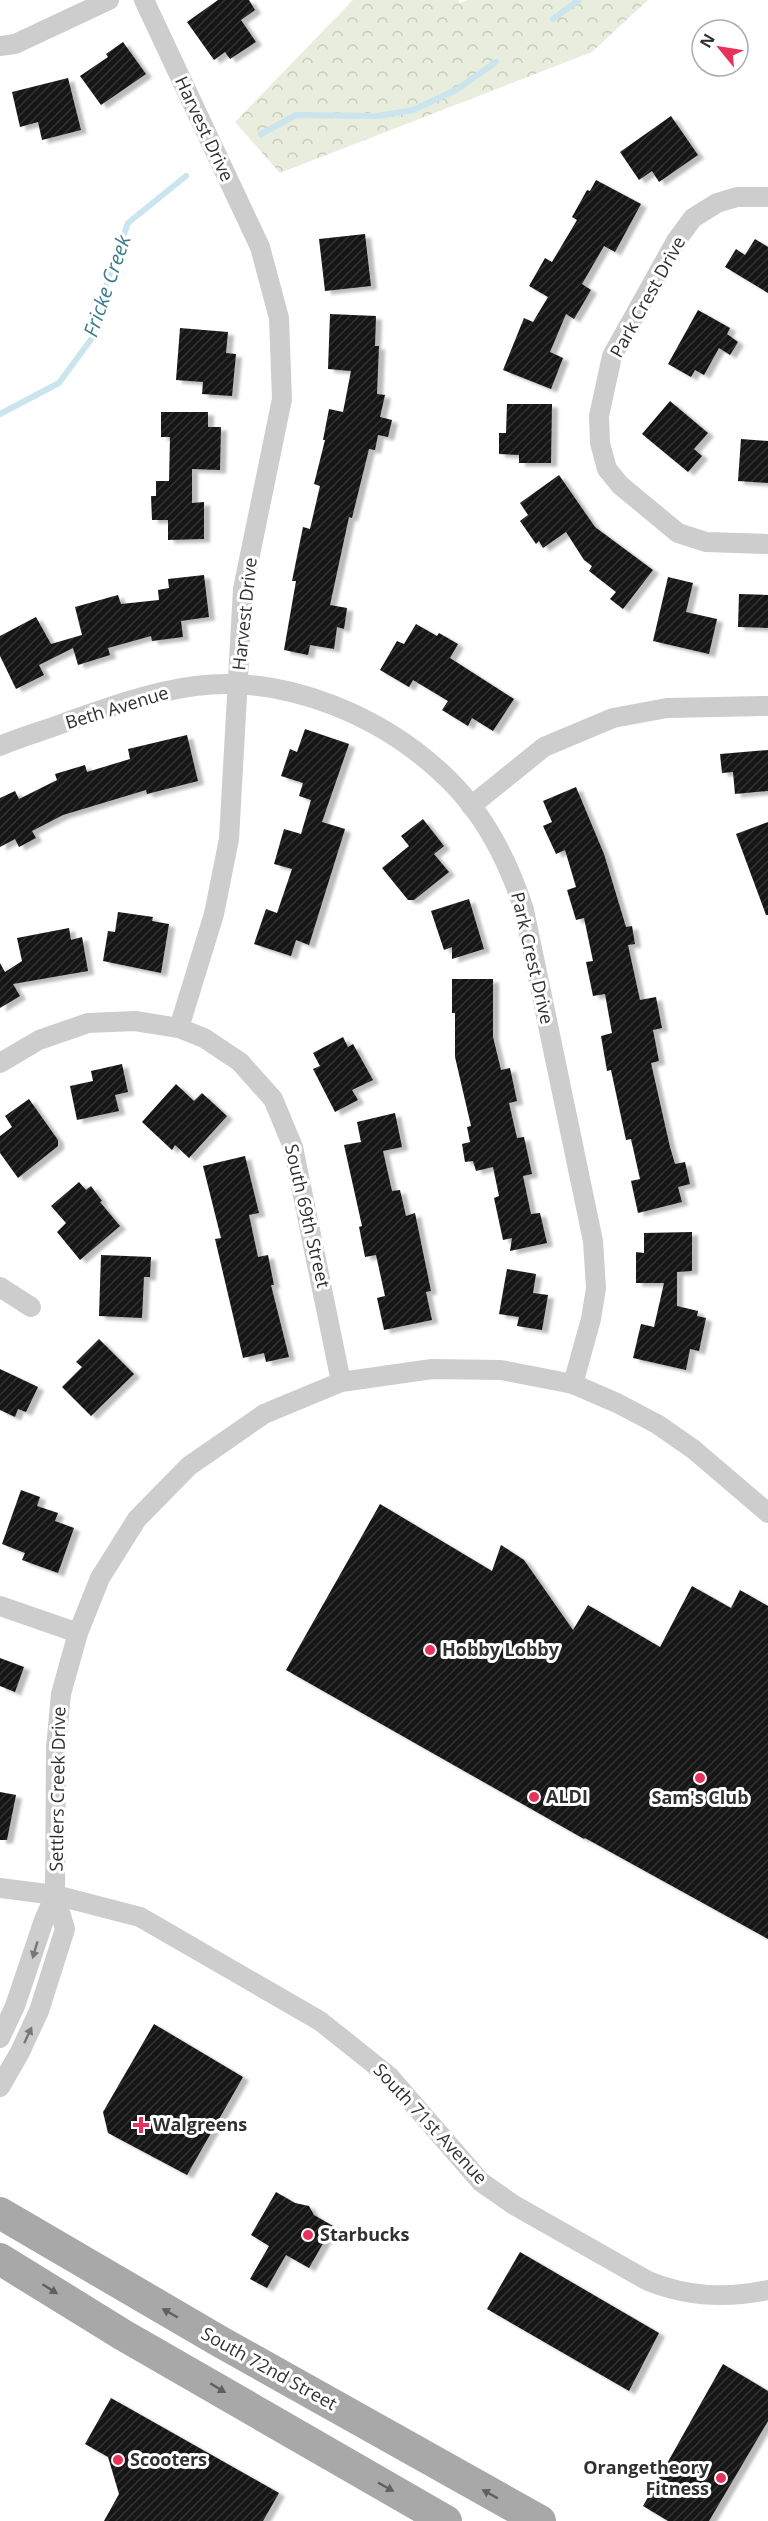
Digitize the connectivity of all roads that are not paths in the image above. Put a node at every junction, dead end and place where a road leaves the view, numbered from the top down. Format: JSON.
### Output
{"nodes":[{"id":1,"x":110,"y":0,"type":"edge"},
{"id":2,"x":144,"y":0,"type":"edge"},
{"id":3,"x":0,"y":46,"type":"edge"},
{"id":4,"x":768,"y":197,"type":"edge"},
{"id":5,"x":768,"y":544,"type":"edge"},
{"id":6,"x":238,"y":686,"type":"junction"},
{"id":7,"x":768,"y":706,"type":"edge"},
{"id":8,"x":0,"y":746,"type":"edge"},
{"id":9,"x":471,"y":806,"type":"junction"},
{"id":10,"x":179,"y":1028,"type":"junction"},
{"id":11,"x":0,"y":1063,"type":"edge"},
{"id":12,"x":0,"y":1287,"type":"edge"},
{"id":13,"x":31,"y":1307,"type":"dead end"},
{"id":14,"x":341,"y":1382,"type":"junction"},
{"id":15,"x":573,"y":1384,"type":"junction"},
{"id":16,"x":768,"y":1514,"type":"edge"},
{"id":17,"x":0,"y":1606,"type":"edge"},
{"id":18,"x":78,"y":1633,"type":"junction"},
{"id":19,"x":0,"y":1888,"type":"edge"},
{"id":20,"x":56,"y":1895,"type":"junction"},
{"id":21,"x":0,"y":2038,"type":"edge"},
{"id":22,"x":0,"y":2087,"type":"edge"},
{"id":23,"x":0,"y":2213,"type":"edge"},
{"id":24,"x":0,"y":2259,"type":"edge"},
{"id":25,"x":768,"y":2290,"type":"edge"},
{"id":26,"x":446,"y":2521,"type":"edge"},
{"id":27,"x":540,"y":2521,"type":"edge"}],
"edges":[{"from":1,"to":3,"type":"street"},
{"from":2,"to":6,"type":"street","name":"Harvest Drive"},
{"from":4,"to":5,"type":"street","name":"Park Crest Drive"},
{"from":6,"to":8,"type":"street","name":"Beth Avenue"},
{"from":6,"to":9,"type":"street","name":"Park Crest Drive"},
{"from":6,"to":10,"type":"street","name":"Harvest Drive"},
{"from":7,"to":9,"type":"street"},
{"from":9,"to":15,"type":"street","name":"Park Crest Drive"},
{"from":10,"to":11,"type":"street"},
{"from":10,"to":14,"type":"street","name":"South 69th Street"},
{"from":12,"to":13,"type":"street"},
{"from":14,"to":15,"type":"street","name":"Settlers Creek Drive"},
{"from":14,"to":18,"type":"street","name":"Settlers Creek Drive"},
{"from":15,"to":16,"type":"street","name":"Settlers Creek Drive"},
{"from":17,"to":18,"type":"street"},
{"from":18,"to":20,"type":"street","name":"Settlers Creek Drive"},
{"from":19,"to":20,"type":"street","name":"South 71st Avenue"},
{"from":20,"to":21,"type":"street","name":"Settlers Creek Drive","one_way":true},
{"from":22,"to":20,"type":"street","name":"Settlers Creek Drive","one_way":true},
{"from":20,"to":25,"type":"street","name":"South 71st Avenue"},
{"from":27,"to":23,"type":"main road","name":"South 72nd Street","one_way":true},
{"from":24,"to":26,"type":"main road","one_way":true}]}
